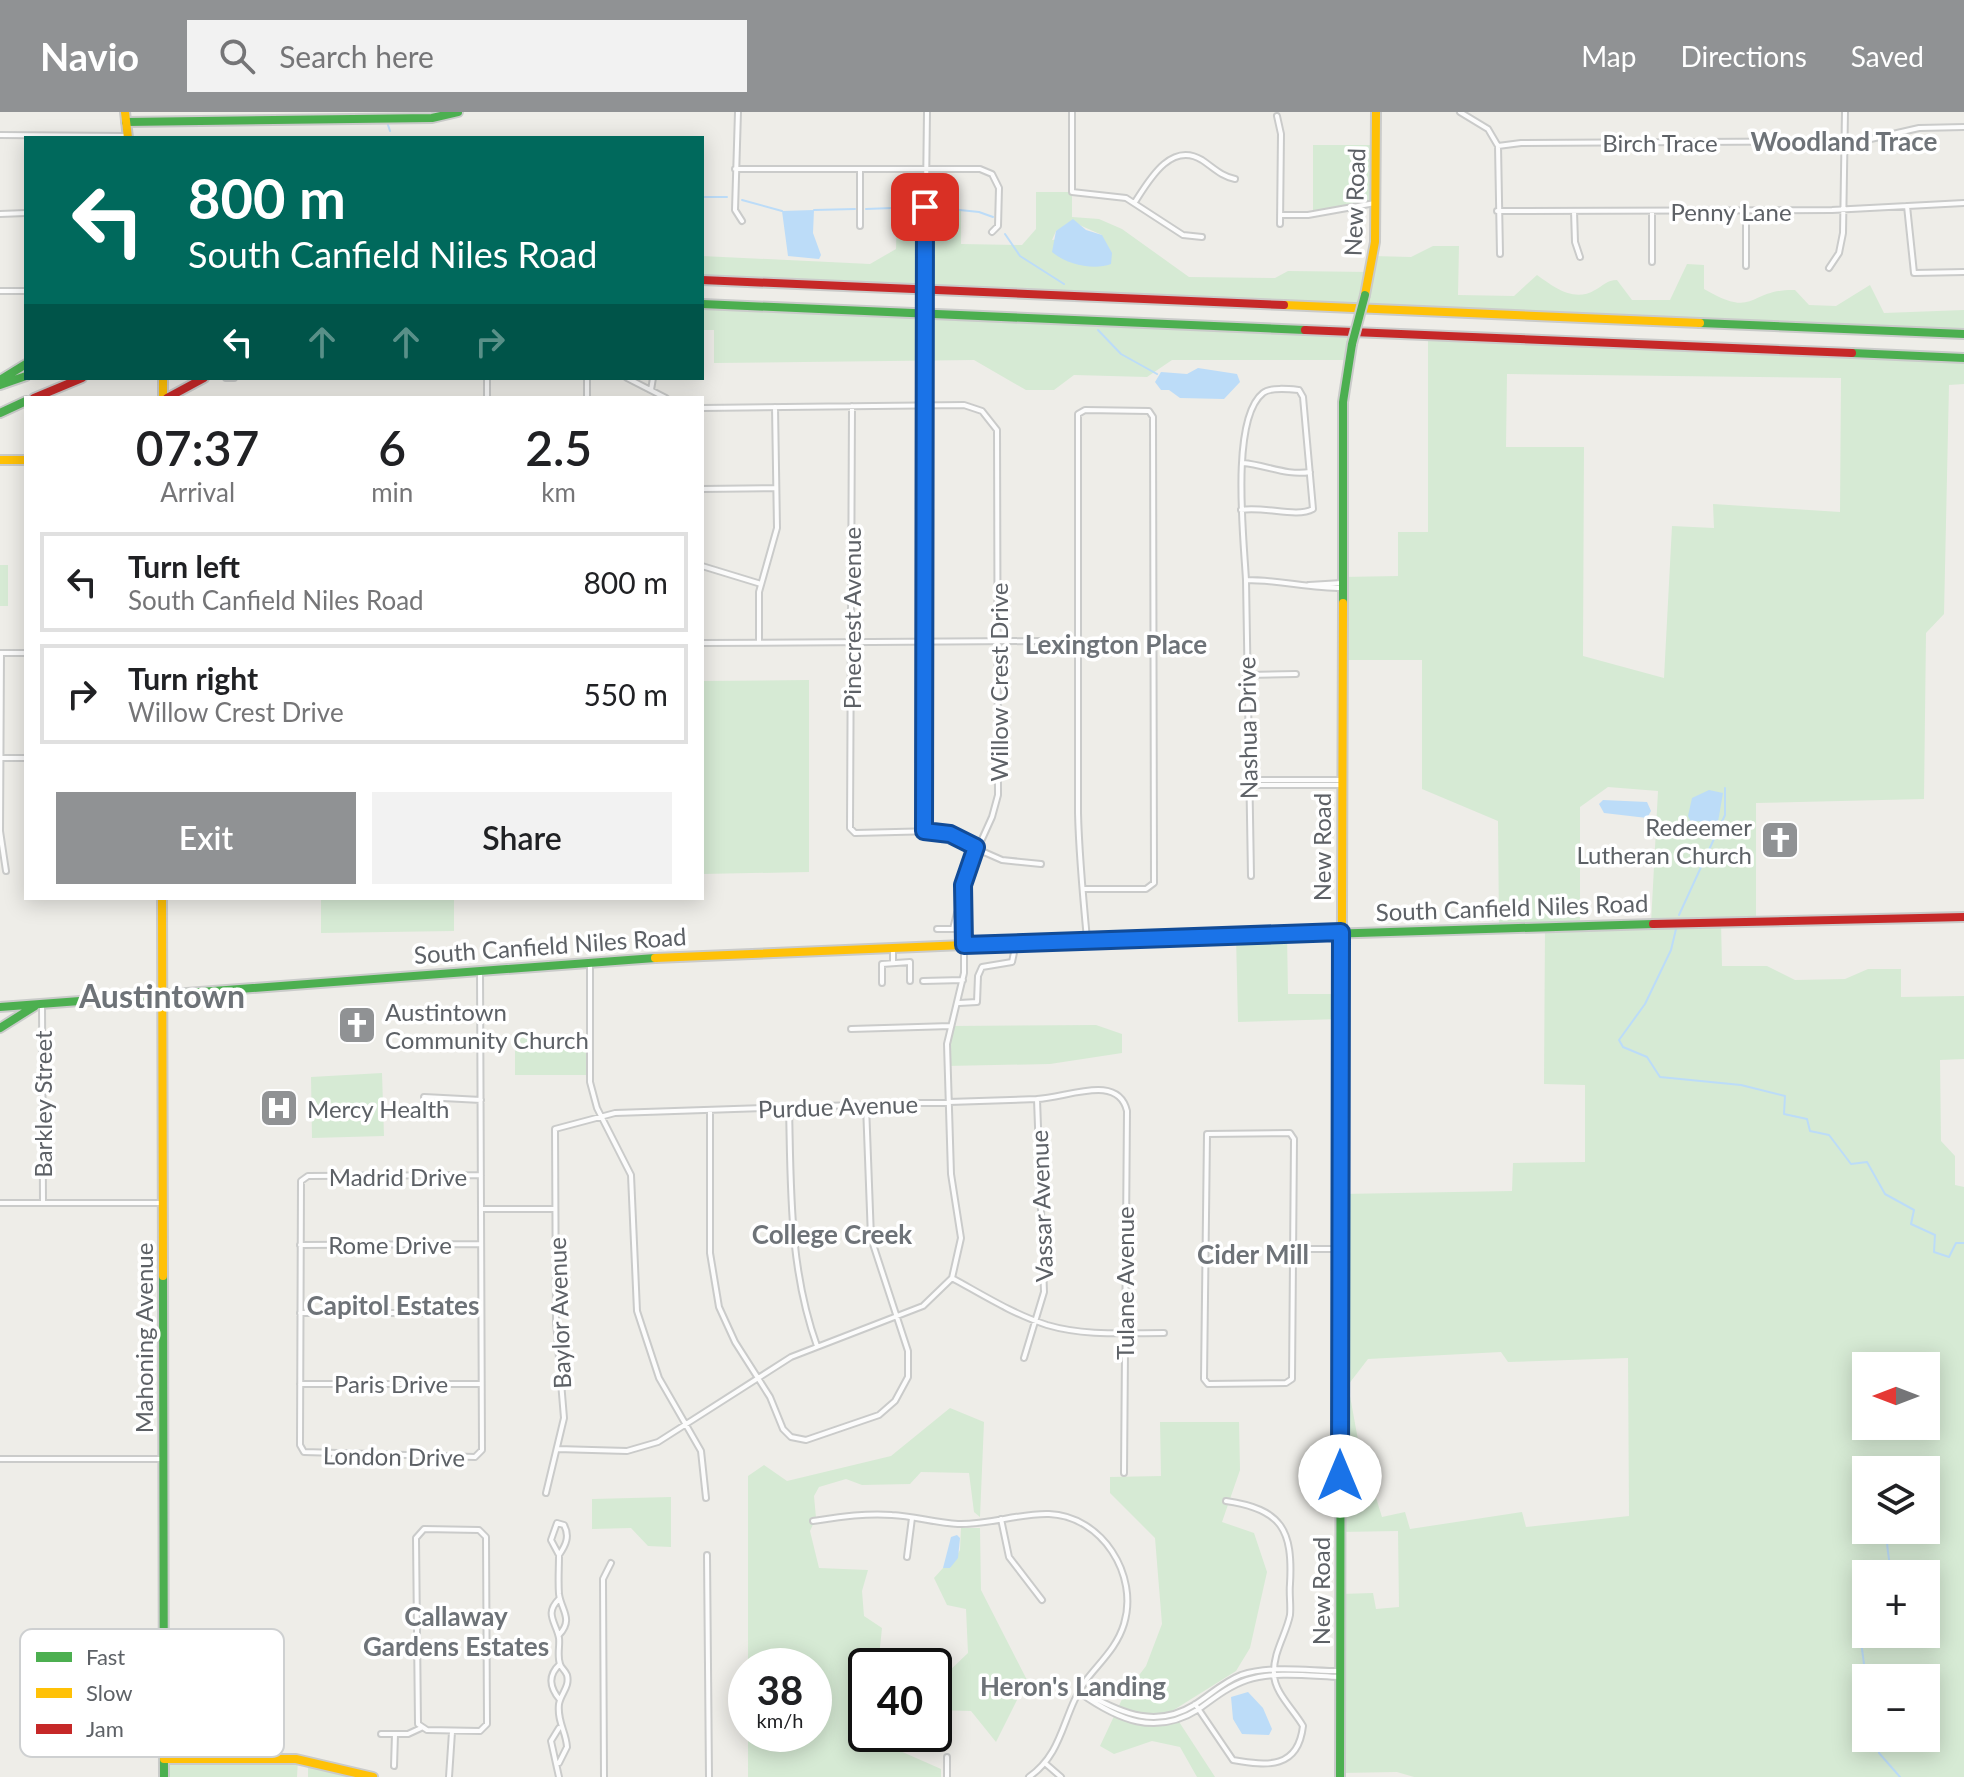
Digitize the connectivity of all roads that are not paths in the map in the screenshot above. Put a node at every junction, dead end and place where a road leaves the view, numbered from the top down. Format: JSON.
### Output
{"nodes":[{"id":1,"x":458,"y":112,"type":"edge"},
{"id":2,"x":738,"y":112,"type":"edge"},
{"id":3,"x":927,"y":112,"type":"edge"},
{"id":4,"x":1072,"y":112,"type":"edge"},
{"id":5,"x":1376,"y":112,"type":"edge"},
{"id":6,"x":1460,"y":112,"type":"edge"},
{"id":7,"x":1845,"y":112,"type":"edge"},
{"id":8,"x":1277,"y":116,"type":"dead end"},
{"id":9,"x":125,"y":117,"type":"edge"},
{"id":10,"x":1964,"y":127,"type":"edge"},
{"id":11,"x":0,"y":135,"type":"edge"},
{"id":12,"x":64,"y":136,"type":"edge"},
{"id":13,"x":1844,"y":142,"type":"junction"},
{"id":14,"x":1498,"y":146,"type":"junction"},
{"id":15,"x":735,"y":169,"type":"junction"},
{"id":16,"x":860,"y":169,"type":"junction"},
{"id":17,"x":925,"y":169,"type":"junction"},
{"id":18,"x":1235,"y":179,"type":"dead end"},
{"id":19,"x":1135,"y":202,"type":"junction"},
{"id":20,"x":1375,"y":203,"type":"junction"},
{"id":21,"x":1964,"y":203,"type":"edge"},
{"id":22,"x":1907,"y":206,"type":"junction"},
{"id":23,"x":1746,"y":210,"type":"junction"},
{"id":24,"x":1843,"y":210,"type":"junction"},
{"id":25,"x":1497,"y":211,"type":"junction"},
{"id":26,"x":1574,"y":211,"type":"junction"},
{"id":27,"x":1652,"y":211,"type":"junction"},
{"id":28,"x":24,"y":213,"type":"edge"},
{"id":29,"x":0,"y":214,"type":"edge"},
{"id":30,"x":1280,"y":215,"type":"junction"},
{"id":31,"x":742,"y":221,"type":"dead end"},
{"id":32,"x":1280,"y":224,"type":"dead end"},
{"id":33,"x":860,"y":226,"type":"dead end"},
{"id":34,"x":992,"y":232,"type":"dead end"},
{"id":35,"x":1202,"y":237,"type":"dead end"},
{"id":36,"x":1500,"y":254,"type":"dead end"},
{"id":37,"x":1580,"y":257,"type":"dead end"},
{"id":38,"x":1652,"y":262,"type":"dead end"},
{"id":39,"x":1746,"y":266,"type":"dead end"},
{"id":40,"x":1829,"y":268,"type":"dead end"},
{"id":41,"x":1964,"y":272,"type":"edge"},
{"id":42,"x":704,"y":280,"type":"edge"},
{"id":43,"x":0,"y":291,"type":"edge"},
{"id":44,"x":24,"y":291,"type":"edge"},
{"id":45,"x":704,"y":304,"type":"edge"},
{"id":46,"x":1964,"y":334,"type":"edge"},
{"id":47,"x":1964,"y":358,"type":"edge"},
{"id":48,"x":24,"y":365,"type":"edge"},
{"id":49,"x":24,"y":376,"type":"edge"},
{"id":50,"x":77,"y":380,"type":"edge"},
{"id":51,"x":200,"y":380,"type":"edge"},
{"id":52,"x":631,"y":380,"type":"edge"},
{"id":53,"x":653,"y":380,"type":"edge"},
{"id":54,"x":0,"y":382,"type":"edge"},
{"id":55,"x":651,"y":390,"type":"junction"},
{"id":56,"x":39,"y":396,"type":"edge"},
{"id":57,"x":169,"y":396,"type":"edge"},
{"id":58,"x":662,"y":396,"type":"edge"},
{"id":59,"x":24,"y":402,"type":"edge"},
{"id":60,"x":852,"y":406,"type":"junction"},
{"id":61,"x":924,"y":406,"type":"junction"},
{"id":62,"x":775,"y":407,"type":"junction"},
{"id":63,"x":704,"y":408,"type":"edge"},
{"id":64,"x":0,"y":413,"type":"edge"},
{"id":65,"x":0,"y":460,"type":"edge"},
{"id":66,"x":24,"y":460,"type":"edge"},
{"id":67,"x":1243,"y":463,"type":"junction"},
{"id":68,"x":1311,"y":472,"type":"junction"},
{"id":69,"x":776,"y":488,"type":"junction"},
{"id":70,"x":704,"y":489,"type":"edge"},
{"id":71,"x":1241,"y":510,"type":"junction"},
{"id":72,"x":704,"y":567,"type":"edge"},
{"id":73,"x":1246,"y":580,"type":"junction"},
{"id":74,"x":761,"y":584,"type":"junction"},
{"id":75,"x":1342,"y":586,"type":"junction"},
{"id":76,"x":999,"y":640,"type":"junction"},
{"id":77,"x":924,"y":641,"type":"junction"},
{"id":78,"x":1039,"y":641,"type":"dead end"},
{"id":79,"x":759,"y":642,"type":"junction"},
{"id":80,"x":851,"y":642,"type":"junction"},
{"id":81,"x":704,"y":643,"type":"edge"},
{"id":82,"x":0,"y":653,"type":"edge"},
{"id":83,"x":24,"y":653,"type":"edge"},
{"id":84,"x":1296,"y":674,"type":"dead end"},
{"id":85,"x":1246,"y":675,"type":"junction"},
{"id":86,"x":0,"y":758,"type":"edge"},
{"id":87,"x":24,"y":758,"type":"edge"},
{"id":88,"x":1248,"y":783,"type":"junction"},
{"id":89,"x":1342,"y":783,"type":"junction"},
{"id":90,"x":924,"y":831,"type":"junction"},
{"id":91,"x":976,"y":847,"type":"junction"},
{"id":92,"x":1041,"y":864,"type":"dead end"},
{"id":93,"x":6,"y":871,"type":"dead end"},
{"id":94,"x":1251,"y":876,"type":"dead end"},
{"id":95,"x":1083,"y":889,"type":"junction"},
{"id":96,"x":162,"y":900,"type":"edge"},
{"id":97,"x":963,"y":913,"type":"junction"},
{"id":98,"x":1964,"y":917,"type":"edge"},
{"id":99,"x":937,"y":929,"type":"dead end"},
{"id":100,"x":1341,"y":932,"type":"junction"},
{"id":101,"x":1087,"y":941,"type":"junction"},
{"id":102,"x":1016,"y":943,"type":"junction"},
{"id":103,"x":964,"y":945,"type":"junction"},
{"id":104,"x":893,"y":948,"type":"junction"},
{"id":105,"x":590,"y":961,"type":"junction"},
{"id":106,"x":893,"y":963,"type":"junction"},
{"id":107,"x":480,"y":970,"type":"junction"},
{"id":108,"x":963,"y":980,"type":"junction"},
{"id":109,"x":910,"y":981,"type":"dead end"},
{"id":110,"x":923,"y":981,"type":"dead end"},
{"id":111,"x":882,"y":983,"type":"dead end"},
{"id":112,"x":162,"y":995,"type":"junction"},
{"id":113,"x":958,"y":1003,"type":"junction"},
{"id":114,"x":38,"y":1005,"type":"junction"},
{"id":115,"x":0,"y":1007,"type":"edge"},
{"id":116,"x":951,"y":1026,"type":"junction"},
{"id":117,"x":0,"y":1028,"type":"edge"},
{"id":118,"x":851,"y":1029,"type":"dead end"},
{"id":119,"x":1119,"y":1095,"type":"joint"},
{"id":120,"x":424,"y":1097,"type":"dead end"},
{"id":121,"x":1037,"y":1099,"type":"junction"},
{"id":122,"x":481,"y":1100,"type":"junction"},
{"id":123,"x":948,"y":1102,"type":"junction"},
{"id":124,"x":866,"y":1105,"type":"junction"},
{"id":125,"x":789,"y":1107,"type":"junction"},
{"id":126,"x":710,"y":1110,"type":"junction"},
{"id":127,"x":601,"y":1116,"type":"junction"},
{"id":128,"x":555,"y":1129,"type":"joint"},
{"id":129,"x":481,"y":1175,"type":"junction"},
{"id":130,"x":0,"y":1203,"type":"edge"},
{"id":131,"x":43,"y":1203,"type":"junction"},
{"id":132,"x":162,"y":1203,"type":"junction"},
{"id":133,"x":481,"y":1209,"type":"junction"},
{"id":134,"x":556,"y":1209,"type":"junction"},
{"id":135,"x":481,"y":1244,"type":"junction"},
{"id":136,"x":300,"y":1245,"type":"junction"},
{"id":137,"x":1292,"y":1249,"type":"junction"},
{"id":138,"x":1341,"y":1249,"type":"junction"},
{"id":139,"x":952,"y":1278,"type":"junction"},
{"id":140,"x":300,"y":1313,"type":"junction"},
{"id":141,"x":481,"y":1313,"type":"junction"},
{"id":142,"x":896,"y":1318,"type":"junction"},
{"id":143,"x":1036,"y":1321,"type":"junction"},
{"id":144,"x":1124,"y":1333,"type":"junction"},
{"id":145,"x":1164,"y":1333,"type":"dead end"},
{"id":146,"x":817,"y":1346,"type":"junction"},
{"id":147,"x":1024,"y":1358,"type":"dead end"},
{"id":148,"x":758,"y":1378,"type":"junction"},
{"id":149,"x":300,"y":1384,"type":"junction"},
{"id":150,"x":481,"y":1384,"type":"junction"},
{"id":151,"x":686,"y":1424,"type":"junction"},
{"id":152,"x":557,"y":1449,"type":"junction"},
{"id":153,"x":303,"y":1451,"type":"joint"},
{"id":154,"x":0,"y":1459,"type":"edge"},
{"id":155,"x":163,"y":1459,"type":"junction"},
{"id":156,"x":1124,"y":1473,"type":"dead end"},
{"id":157,"x":546,"y":1493,"type":"dead end"},
{"id":158,"x":706,"y":1498,"type":"dead end"},
{"id":159,"x":1226,"y":1501,"type":"dead end"},
{"id":160,"x":912,"y":1518,"type":"junction"},
{"id":161,"x":1001,"y":1519,"type":"junction"},
{"id":162,"x":813,"y":1521,"type":"dead end"},
{"id":163,"x":559,"y":1555,"type":"junction"},
{"id":164,"x":707,"y":1555,"type":"dead end"},
{"id":165,"x":907,"y":1557,"type":"dead end"},
{"id":166,"x":611,"y":1563,"type":"dead end"},
{"id":167,"x":559,"y":1599,"type":"junction"},
{"id":168,"x":1042,"y":1600,"type":"dead end"},
{"id":169,"x":164,"y":1629,"type":"edge"},
{"id":170,"x":559,"y":1635,"type":"junction"},
{"id":171,"x":560,"y":1664,"type":"junction"},
{"id":172,"x":1274,"y":1674,"type":"junction"},
{"id":173,"x":1340,"y":1674,"type":"junction"},
{"id":174,"x":1079,"y":1693,"type":"junction"},
{"id":175,"x":560,"y":1700,"type":"junction"},
{"id":176,"x":1197,"y":1707,"type":"junction"},
{"id":177,"x":421,"y":1728,"type":"junction"},
{"id":178,"x":559,"y":1728,"type":"junction"},
{"id":179,"x":452,"y":1731,"type":"junction"},
{"id":180,"x":381,"y":1734,"type":"dead end"},
{"id":181,"x":395,"y":1734,"type":"junction"},
{"id":182,"x":403,"y":1734,"type":"junction"},
{"id":183,"x":395,"y":1742,"type":"junction"},
{"id":184,"x":947,"y":1757,"type":"dead end"},
{"id":185,"x":164,"y":1759,"type":"joint"},
{"id":186,"x":559,"y":1763,"type":"junction"},
{"id":187,"x":1046,"y":1764,"type":"junction"},
{"id":188,"x":394,"y":1766,"type":"dead end"},
{"id":189,"x":164,"y":1777,"type":"edge"},
{"id":190,"x":373,"y":1777,"type":"edge"},
{"id":191,"x":449,"y":1777,"type":"edge"},
{"id":192,"x":559,"y":1777,"type":"edge"},
{"id":193,"x":604,"y":1777,"type":"edge"},
{"id":194,"x":709,"y":1777,"type":"edge"},
{"id":195,"x":947,"y":1777,"type":"edge"},
{"id":196,"x":1029,"y":1777,"type":"edge"},
{"id":197,"x":1061,"y":1777,"type":"edge"},
{"id":198,"x":1340,"y":1777,"type":"edge"}],
"edges":[{"from":1,"to":9,"type":"main road"},
{"from":2,"to":15,"type":"street"},
{"from":3,"to":17,"type":"street"},
{"from":4,"to":19,"type":"street"},
{"from":5,"to":20,"type":"main road","name":"New Road"},
{"from":6,"to":14,"type":"street"},
{"from":7,"to":13,"type":"street"},
{"from":8,"to":30,"type":"street"},
{"from":10,"to":13,"type":"street","name":"Birch Trace"},
{"from":11,"to":12,"type":"street"},
{"from":13,"to":14,"type":"street","name":"Birch Trace"},
{"from":13,"to":24,"type":"street"},
{"from":14,"to":25,"type":"street"},
{"from":15,"to":16,"type":"street"},
{"from":15,"to":31,"type":"street"},
{"from":16,"to":17,"type":"street"},
{"from":16,"to":33,"type":"street"},
{"from":17,"to":34,"type":"street"},
{"from":17,"to":61,"type":"street","bridge":true},
{"from":18,"to":19,"type":"street"},
{"from":19,"to":35,"type":"street"},
{"from":20,"to":30,"type":"street"},
{"from":20,"to":75,"type":"main road","name":"New Road","bridge":true},
{"from":21,"to":22,"type":"street","name":"Penny Lane"},
{"from":22,"to":24,"type":"street","name":"Penny Lane"},
{"from":22,"to":41,"type":"street"},
{"from":23,"to":24,"type":"street","name":"Penny Lane"},
{"from":23,"to":27,"type":"street","name":"Penny Lane"},
{"from":23,"to":39,"type":"street"},
{"from":24,"to":40,"type":"street"},
{"from":25,"to":26,"type":"street","name":"Penny Lane"},
{"from":25,"to":36,"type":"street"},
{"from":26,"to":27,"type":"street","name":"Penny Lane"},
{"from":26,"to":37,"type":"street"},
{"from":27,"to":38,"type":"street"},
{"from":28,"to":29,"type":"street"},
{"from":30,"to":32,"type":"street"},
{"from":42,"to":46,"type":"main road"},
{"from":43,"to":44,"type":"street"},
{"from":45,"to":47,"type":"main road"},
{"from":48,"to":54,"type":"main road"},
{"from":49,"to":54,"type":"main road"},
{"from":50,"to":56,"type":"main road"},
{"from":51,"to":57,"type":"main road"},
{"from":52,"to":55,"type":"street"},
{"from":53,"to":55,"type":"street"},
{"from":55,"to":58,"type":"street"},
{"from":59,"to":64,"type":"main road"},
{"from":60,"to":61,"type":"street"},
{"from":60,"to":62,"type":"street"},
{"from":60,"to":80,"type":"street","name":"Pinecrest Avenue"},
{"from":61,"to":76,"type":"street","name":"Willow Crest Drive"},
{"from":61,"to":77,"type":"street"},
{"from":62,"to":63,"type":"street"},
{"from":62,"to":69,"type":"street"},
{"from":65,"to":66,"type":"main road"},
{"from":67,"to":68,"type":"street"},
{"from":67,"to":68,"type":"street","name":"Nashua Drive"},
{"from":67,"to":71,"type":"street","name":"Nashua Drive"},
{"from":68,"to":71,"type":"street"},
{"from":69,"to":70,"type":"street"},
{"from":69,"to":74,"type":"street"},
{"from":71,"to":73,"type":"street","name":"Nashua Drive"},
{"from":72,"to":74,"type":"street"},
{"from":73,"to":75,"type":"street"},
{"from":73,"to":85,"type":"street","name":"Nashua Drive"},
{"from":74,"to":79,"type":"street"},
{"from":75,"to":89,"type":"main road","name":"New Road"},
{"from":76,"to":77,"type":"street"},
{"from":76,"to":78,"type":"street"},
{"from":76,"to":91,"type":"street","name":"Willow Crest Drive"},
{"from":77,"to":80,"type":"street"},
{"from":77,"to":90,"type":"street"},
{"from":79,"to":80,"type":"street"},
{"from":79,"to":81,"type":"street"},
{"from":80,"to":90,"type":"street","name":"Pinecrest Avenue"},
{"from":82,"to":83,"type":"street"},
{"from":82,"to":86,"type":"street"},
{"from":84,"to":85,"type":"street"},
{"from":85,"to":88,"type":"street","name":"Nashua Drive"},
{"from":86,"to":87,"type":"street"},
{"from":86,"to":93,"type":"street"},
{"from":88,"to":89,"type":"street"},
{"from":88,"to":94,"type":"street","name":"Nashua Drive"},
{"from":89,"to":100,"type":"main road","name":"New Road"},
{"from":90,"to":91,"type":"street"},
{"from":91,"to":92,"type":"street"},
{"from":91,"to":97,"type":"street","name":"Willow Crest Drive"},
{"from":95,"to":95,"type":"street"},
{"from":95,"to":101,"type":"street"},
{"from":96,"to":112,"type":"main road","name":"Mahoning Avenue"},
{"from":97,"to":99,"type":"street"},
{"from":97,"to":103,"type":"street","name":"Willow Crest Drive"},
{"from":98,"to":100,"type":"main road","name":"South Canfield Niles Road"},
{"from":100,"to":101,"type":"main road","name":"South Canfield Niles Road"},
{"from":100,"to":138,"type":"main road","name":"New Road"},
{"from":101,"to":102,"type":"main road","name":"South Canfield Niles Road"},
{"from":102,"to":103,"type":"main road","name":"South Canfield Niles Road"},
{"from":102,"to":113,"type":"street"},
{"from":103,"to":104,"type":"main road","name":"South Canfield Niles Road"},
{"from":103,"to":108,"type":"street","name":"Willow Crest Drive"},
{"from":104,"to":105,"type":"main road","name":"South Canfield Niles Road"},
{"from":104,"to":106,"type":"street"},
{"from":105,"to":107,"type":"main road","name":"South Canfield Niles Road"},
{"from":105,"to":127,"type":"street"},
{"from":106,"to":109,"type":"street"},
{"from":106,"to":111,"type":"street"},
{"from":107,"to":112,"type":"main road","name":"South Canfield Niles Road"},
{"from":107,"to":122,"type":"street","name":"London Drive"},
{"from":108,"to":110,"type":"street"},
{"from":108,"to":113,"type":"street","name":"Willow Crest Drive"},
{"from":112,"to":114,"type":"main road","name":"South Canfield Niles Road"},
{"from":112,"to":132,"type":"main road","name":"Mahoning Avenue"},
{"from":113,"to":116,"type":"street","name":"Willow Crest Drive"},
{"from":114,"to":115,"type":"main road","name":"South Canfield Niles Road"},
{"from":114,"to":117,"type":"main road"},
{"from":114,"to":131,"type":"street","name":"Barkley Street"},
{"from":116,"to":118,"type":"street"},
{"from":116,"to":123,"type":"street","name":"Willow Crest Drive"},
{"from":119,"to":121,"type":"street","name":"Purdue Avenue"},
{"from":119,"to":144,"type":"street","name":"Tulane Avenue"},
{"from":120,"to":122,"type":"street"},
{"from":121,"to":123,"type":"street","name":"Purdue Avenue"},
{"from":121,"to":143,"type":"street","name":"Vassar Avenue"},
{"from":122,"to":129,"type":"street","name":"London Drive"},
{"from":123,"to":124,"type":"street","name":"Purdue Avenue"},
{"from":123,"to":139,"type":"street","name":"Willow Crest Drive"},
{"from":124,"to":125,"type":"street","name":"Purdue Avenue"},
{"from":124,"to":142,"type":"street"},
{"from":125,"to":126,"type":"street","name":"Purdue Avenue"},
{"from":125,"to":146,"type":"street"},
{"from":126,"to":127,"type":"street","name":"Purdue Avenue"},
{"from":126,"to":148,"type":"street"},
{"from":127,"to":128,"type":"street","name":"Purdue Avenue"},
{"from":127,"to":151,"type":"street"},
{"from":128,"to":134,"type":"street","name":"Baylor Avenue"},
{"from":129,"to":133,"type":"street","name":"London Drive"},
{"from":129,"to":136,"type":"street","name":"Madrid Drive"},
{"from":130,"to":131,"type":"street"},
{"from":131,"to":132,"type":"street"},
{"from":132,"to":155,"type":"main road","name":"Mahoning Avenue"},
{"from":133,"to":134,"type":"street"},
{"from":133,"to":135,"type":"street","name":"London Drive"},
{"from":134,"to":152,"type":"street","name":"Baylor Avenue"},
{"from":135,"to":136,"type":"street","name":"Rome Drive"},
{"from":135,"to":141,"type":"street","name":"London Drive"},
{"from":136,"to":140,"type":"street","name":"Madrid Drive"},
{"from":137,"to":137,"type":"street"},
{"from":137,"to":138,"type":"street"},
{"from":138,"to":173,"type":"main road","name":"New Road"},
{"from":139,"to":142,"type":"street"},
{"from":139,"to":143,"type":"street"},
{"from":140,"to":141,"type":"street"},
{"from":140,"to":149,"type":"street","name":"Madrid Drive"},
{"from":141,"to":150,"type":"street","name":"London Drive"},
{"from":142,"to":146,"type":"street"},
{"from":142,"to":148,"type":"street"},
{"from":143,"to":144,"type":"street"},
{"from":143,"to":147,"type":"street","name":"Vassar Avenue"},
{"from":144,"to":145,"type":"street"},
{"from":144,"to":156,"type":"street","name":"Tulane Avenue"},
{"from":146,"to":148,"type":"street"},
{"from":148,"to":151,"type":"street"},
{"from":149,"to":150,"type":"street","name":"Paris Drive"},
{"from":149,"to":153,"type":"street","name":"Madrid Drive"},
{"from":150,"to":153,"type":"street","name":"London Drive"},
{"from":151,"to":152,"type":"street"},
{"from":151,"to":158,"type":"street"},
{"from":152,"to":157,"type":"street","name":"Baylor Avenue"},
{"from":154,"to":155,"type":"street"},
{"from":155,"to":169,"type":"main road","name":"Mahoning Avenue"},
{"from":159,"to":172,"type":"street"},
{"from":160,"to":161,"type":"street"},
{"from":160,"to":162,"type":"street"},
{"from":160,"to":165,"type":"street"},
{"from":161,"to":168,"type":"street"},
{"from":161,"to":174,"type":"street"},
{"from":163,"to":163,"type":"street"},
{"from":163,"to":167,"type":"street"},
{"from":164,"to":194,"type":"street"},
{"from":166,"to":193,"type":"street"},
{"from":167,"to":170,"type":"street"},
{"from":167,"to":170,"type":"street"},
{"from":170,"to":171,"type":"street"},
{"from":171,"to":175,"type":"street"},
{"from":171,"to":175,"type":"street"},
{"from":172,"to":173,"type":"street"},
{"from":172,"to":176,"type":"street"},
{"from":172,"to":176,"type":"street"},
{"from":173,"to":198,"type":"main road","name":"New Road"},
{"from":174,"to":176,"type":"street"},
{"from":174,"to":187,"type":"street"},
{"from":175,"to":178,"type":"street"},
{"from":177,"to":179,"type":"street"},
{"from":177,"to":179,"type":"street"},
{"from":177,"to":182,"type":"street"},
{"from":178,"to":186,"type":"street"},
{"from":178,"to":186,"type":"street"},
{"from":179,"to":191,"type":"street"},
{"from":180,"to":181,"type":"street"},
{"from":181,"to":182,"type":"street"},
{"from":181,"to":183,"type":"street"},
{"from":182,"to":183,"type":"street"},
{"from":183,"to":188,"type":"street"},
{"from":184,"to":195,"type":"street"},
{"from":185,"to":189,"type":"main road","name":"Mahoning Avenue"},
{"from":185,"to":190,"type":"main road"},
{"from":186,"to":192,"type":"street"},
{"from":187,"to":196,"type":"street"},
{"from":187,"to":197,"type":"street"}]}
